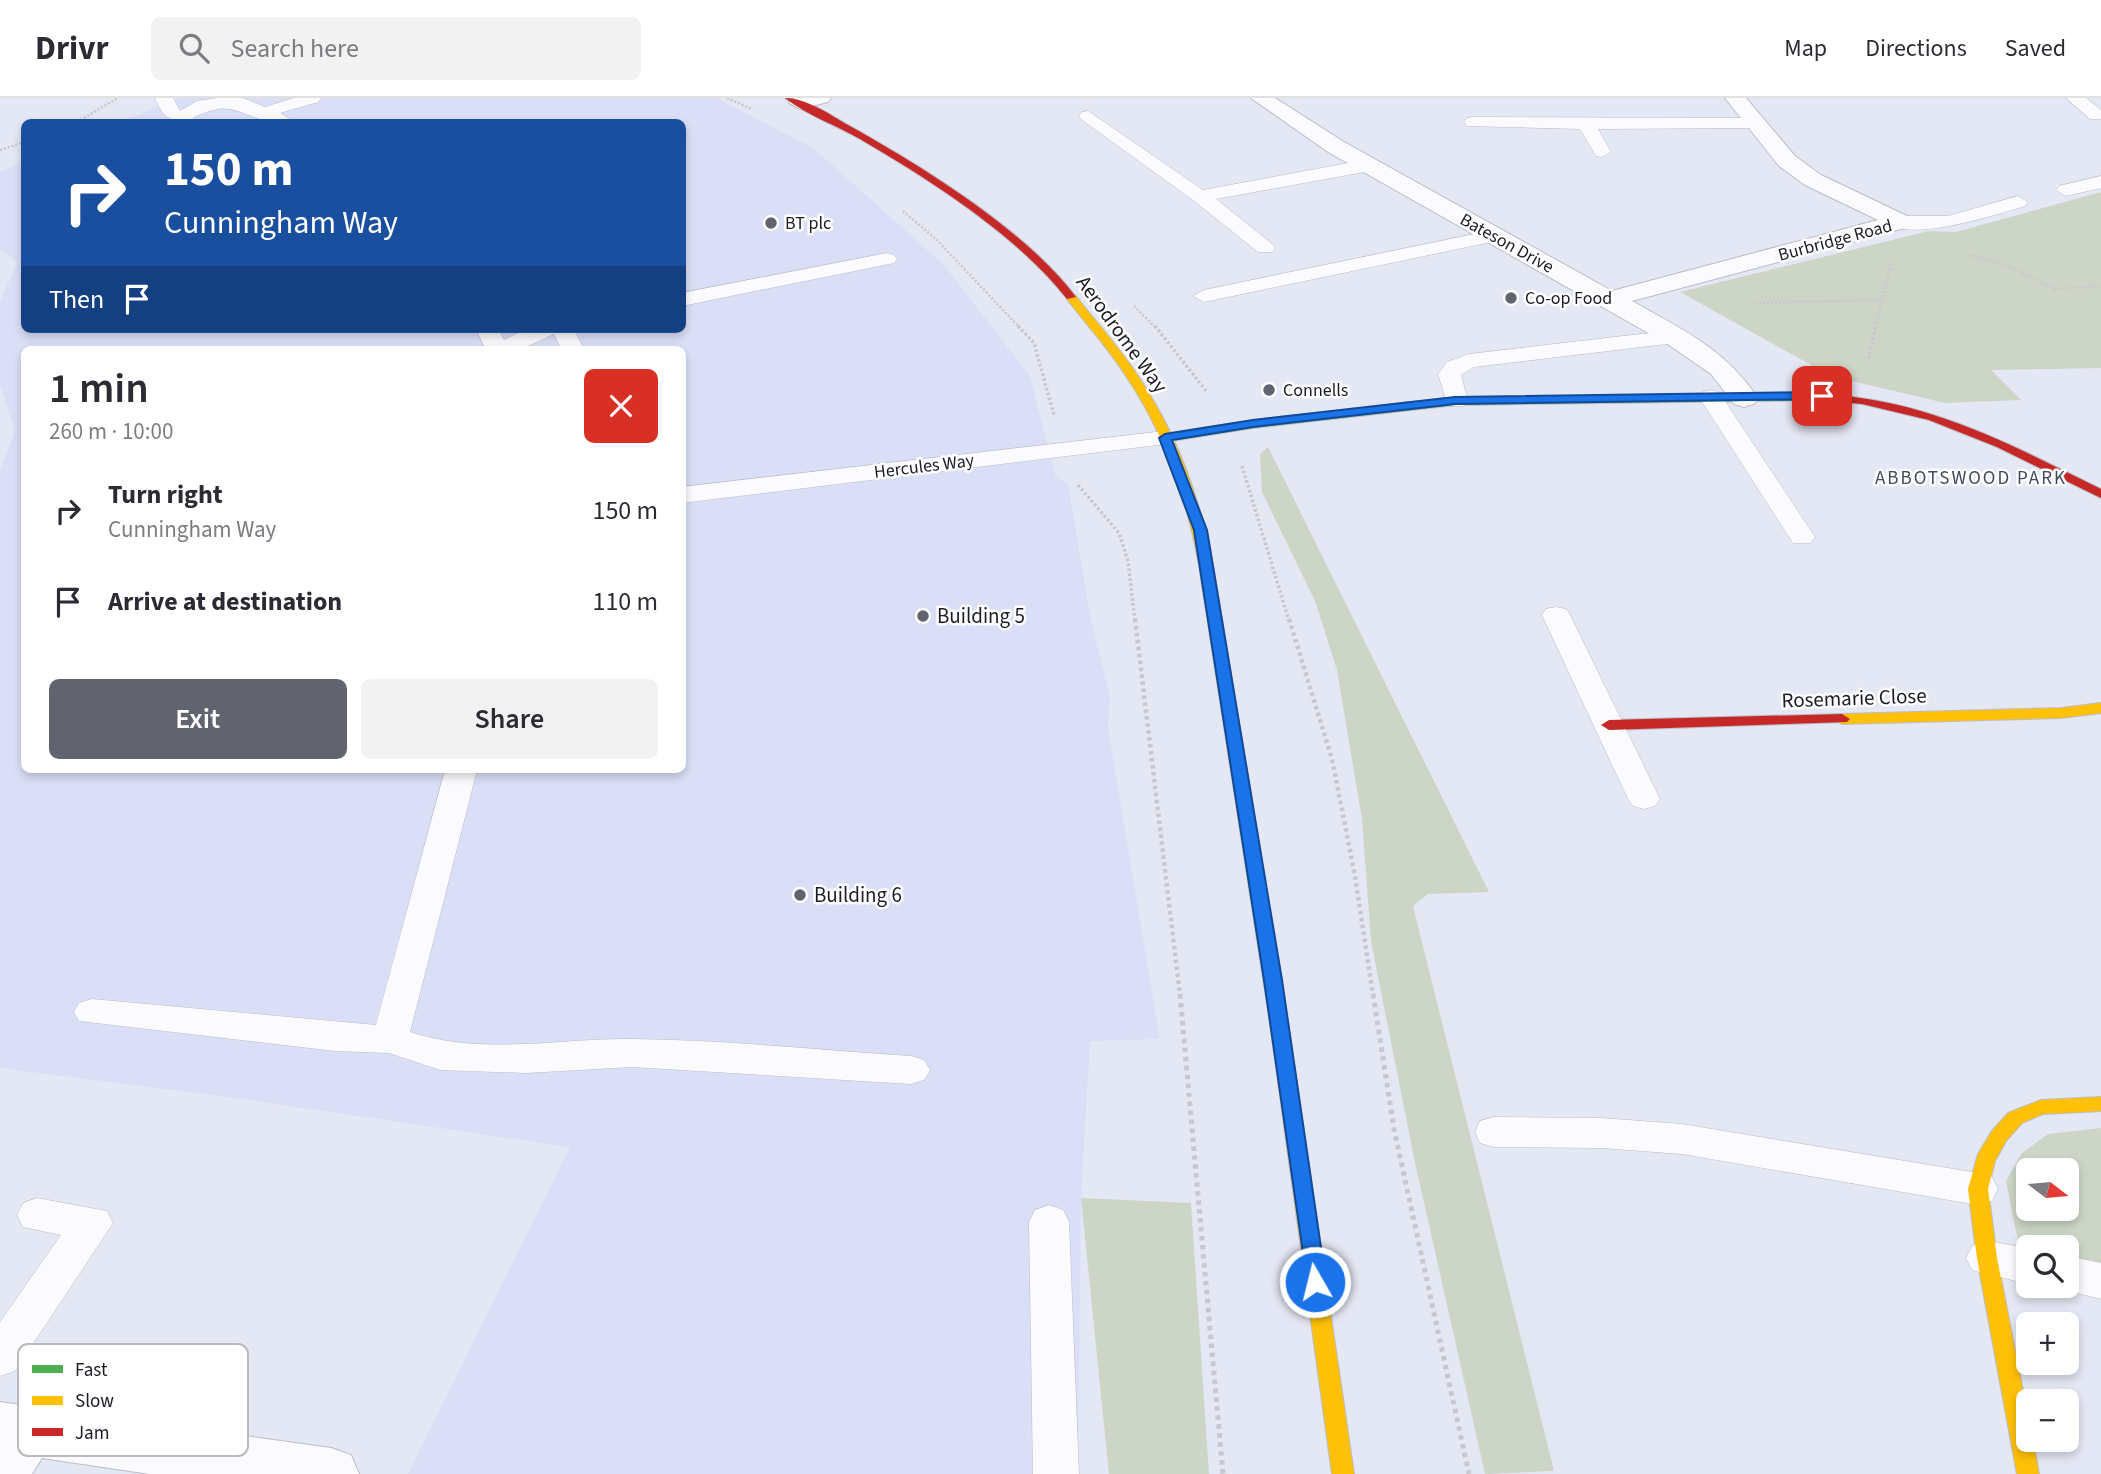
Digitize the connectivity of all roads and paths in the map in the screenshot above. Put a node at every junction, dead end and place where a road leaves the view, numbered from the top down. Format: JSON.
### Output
{"nodes":[{"id":1,"x":118,"y":98,"type":"edge"},
{"id":2,"x":164,"y":98,"type":"edge"},
{"id":3,"x":312,"y":98,"type":"edge"},
{"id":4,"x":727,"y":98,"type":"edge"},
{"id":5,"x":821,"y":98,"type":"edge"},
{"id":6,"x":1261,"y":98,"type":"edge"},
{"id":7,"x":1735,"y":98,"type":"edge"},
{"id":8,"x":2074,"y":98,"type":"edge"},
{"id":9,"x":230,"y":100,"type":"edge"},
{"id":10,"x":795,"y":100,"type":"edge"},
{"id":11,"x":755,"y":111,"type":"dead end"},
{"id":12,"x":263,"y":113,"type":"junction"},
{"id":13,"x":2096,"y":115,"type":"dead end"},
{"id":14,"x":1088,"y":116,"type":"dead end"},
{"id":15,"x":82,"y":119,"type":"edge"},
{"id":16,"x":180,"y":119,"type":"edge"},
{"id":17,"x":186,"y":119,"type":"edge"},
{"id":18,"x":278,"y":119,"type":"edge"},
{"id":19,"x":1473,"y":122,"type":"dead end"},
{"id":20,"x":1585,"y":123,"type":"junction"},
{"id":21,"x":1755,"y":123,"type":"junction"},
{"id":22,"x":21,"y":143,"type":"edge"},
{"id":23,"x":0,"y":150,"type":"edge"},
{"id":24,"x":1602,"y":152,"type":"dead end"},
{"id":25,"x":1370,"y":165,"type":"junction"},
{"id":26,"x":2101,"y":182,"type":"edge"},
{"id":27,"x":2066,"y":190,"type":"dead end"},
{"id":28,"x":1200,"y":196,"type":"junction"},
{"id":29,"x":2018,"y":202,"type":"dead end"},
{"id":30,"x":898,"y":206,"type":"dead end"},
{"id":31,"x":1889,"y":225,"type":"junction"},
{"id":32,"x":1494,"y":236,"type":"junction"},
{"id":33,"x":1265,"y":248,"type":"dead end"},
{"id":34,"x":1958,"y":253,"type":"dead end"},
{"id":35,"x":887,"y":259,"type":"dead end"},
{"id":36,"x":2101,"y":286,"type":"edge"},
{"id":37,"x":1204,"y":296,"type":"dead end"},
{"id":38,"x":686,"y":299,"type":"edge"},
{"id":39,"x":1607,"y":300,"type":"junction"},
{"id":40,"x":1880,"y":300,"type":"junction"},
{"id":41,"x":1754,"y":303,"type":"dead end"},
{"id":42,"x":536,"y":333,"type":"edge"},
{"id":43,"x":1676,"y":337,"type":"junction"},
{"id":44,"x":510,"y":346,"type":"edge"},
{"id":45,"x":1711,"y":397,"type":"junction"},
{"id":46,"x":1744,"y":398,"type":"junction"},
{"id":47,"x":1860,"y":398,"type":"junction"},
{"id":48,"x":1455,"y":401,"type":"junction"},
{"id":49,"x":1165,"y":438,"type":"junction"},
{"id":50,"x":1063,"y":450,"type":"junction"},
{"id":51,"x":2101,"y":494,"type":"edge"},
{"id":52,"x":686,"y":495,"type":"edge"},
{"id":53,"x":1261,"y":528,"type":"dead end"},
{"id":54,"x":1802,"y":537,"type":"dead end"},
{"id":55,"x":1556,"y":615,"type":"dead end"},
{"id":56,"x":2101,"y":708,"type":"edge"},
{"id":57,"x":1609,"y":725,"type":"junction"},
{"id":58,"x":459,"y":773,"type":"edge"},
{"id":59,"x":1644,"y":799,"type":"dead end"},
{"id":60,"x":92,"y":1012,"type":"dead end"},
{"id":61,"x":390,"y":1039,"type":"junction"},
{"id":62,"x":911,"y":1070,"type":"dead end"},
{"id":63,"x":2101,"y":1104,"type":"edge"},
{"id":64,"x":1494,"y":1132,"type":"dead end"},
{"id":65,"x":1978,"y":1189,"type":"junction"},
{"id":66,"x":37,"y":1215,"type":"dead end"},
{"id":67,"x":1049,"y":1222,"type":"dead end"},
{"id":68,"x":1987,"y":1258,"type":"junction"},
{"id":69,"x":2016,"y":1264,"type":"edge"},
{"id":70,"x":2079,"y":1276,"type":"edge"},
{"id":71,"x":2101,"y":1280,"type":"edge"},
{"id":72,"x":0,"y":1357,"type":"edge"},
{"id":73,"x":138,"y":1456,"type":"edge"},
{"id":74,"x":331,"y":1474,"type":"edge"},
{"id":75,"x":1056,"y":1474,"type":"edge"},
{"id":76,"x":1223,"y":1474,"type":"edge"},
{"id":77,"x":1342,"y":1474,"type":"edge"},
{"id":78,"x":1469,"y":1474,"type":"edge"},
{"id":79,"x":2028,"y":1474,"type":"edge"}],
"edges":[{"from":1,"to":15,"type":"path"},
{"from":2,"to":16,"type":"lane"},
{"from":3,"to":12,"type":"lane"},
{"from":4,"to":11,"type":"path"},
{"from":5,"to":10,"type":"street"},
{"from":6,"to":25,"type":"street","name":"Bateson Drive"},
{"from":7,"to":21,"type":"street","name":"Burbridge Road"},
{"from":8,"to":13,"type":"lane"},
{"from":9,"to":12,"type":"lane"},
{"from":9,"to":17,"type":"lane"},
{"from":10,"to":49,"type":"street","name":"Aerodrome Way"},
{"from":12,"to":18,"type":"lane"},
{"from":14,"to":28,"type":"lane"},
{"from":19,"to":20,"type":"lane"},
{"from":20,"to":21,"type":"lane"},
{"from":20,"to":24,"type":"lane"},
{"from":21,"to":31,"type":"street","name":"Burbridge Road"},
{"from":22,"to":23,"type":"path"},
{"from":25,"to":28,"type":"lane"},
{"from":25,"to":32,"type":"street","name":"Bateson Drive"},
{"from":26,"to":27,"type":"lane"},
{"from":28,"to":33,"type":"lane"},
{"from":29,"to":31,"type":"lane"},
{"from":30,"to":50,"type":"path"},
{"from":31,"to":39,"type":"street","name":"Burbridge Road"},
{"from":31,"to":40,"type":"path"},
{"from":32,"to":37,"type":"lane"},
{"from":32,"to":39,"type":"street","name":"Bateson Drive"},
{"from":34,"to":36,"type":"path"},
{"from":35,"to":38,"type":"lane"},
{"from":39,"to":43,"type":"street","name":"Bateson Drive"},
{"from":40,"to":41,"type":"path"},
{"from":40,"to":47,"type":"path"},
{"from":42,"to":44,"type":"lane"},
{"from":43,"to":46,"type":"street","name":"Bateson Drive"},
{"from":43,"to":48,"type":"lane"},
{"from":45,"to":46,"type":"street"},
{"from":45,"to":48,"type":"street"},
{"from":45,"to":54,"type":"lane"},
{"from":46,"to":47,"type":"street"},
{"from":47,"to":51,"type":"street"},
{"from":48,"to":49,"type":"street"},
{"from":49,"to":50,"type":"lane","name":"Hercules Way"},
{"from":49,"to":77,"type":"street","name":"Aerodrome Way"},
{"from":50,"to":52,"type":"lane","name":"Hercules Way"},
{"from":50,"to":76,"type":"path"},
{"from":53,"to":78,"type":"path"},
{"from":55,"to":57,"type":"lane"},
{"from":56,"to":57,"type":"street","name":"Rosemarie Close"},
{"from":57,"to":59,"type":"lane"},
{"from":58,"to":61,"type":"lane"},
{"from":60,"to":61,"type":"lane"},
{"from":61,"to":62,"type":"lane"},
{"from":63,"to":65,"type":"street"},
{"from":64,"to":65,"type":"lane"},
{"from":65,"to":68,"type":"street"},
{"from":66,"to":72,"type":"lane"},
{"from":67,"to":75,"type":"lane"},
{"from":68,"to":69,"type":"lane"},
{"from":68,"to":79,"type":"street"},
{"from":70,"to":71,"type":"lane"},
{"from":73,"to":74,"type":"street"}]}
